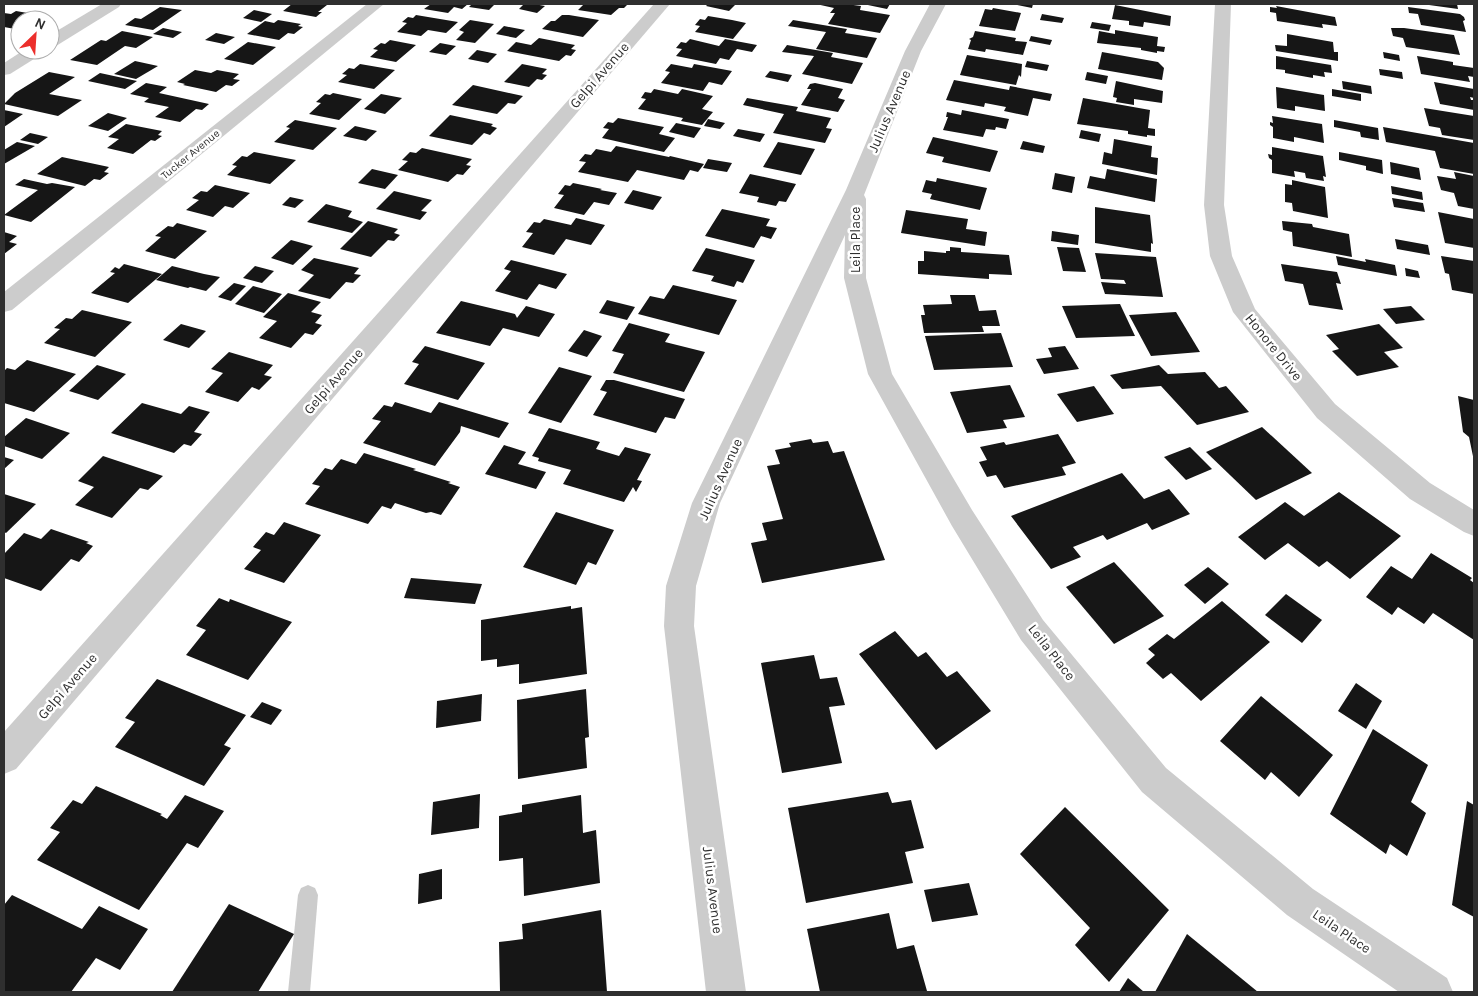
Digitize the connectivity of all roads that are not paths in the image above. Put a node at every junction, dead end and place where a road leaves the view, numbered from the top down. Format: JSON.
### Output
{"nodes":[{"id":1,"x":113,"y":4,"type":"edge"},
{"id":2,"x":376,"y":4,"type":"edge"},
{"id":3,"x":662,"y":4,"type":"edge"},
{"id":4,"x":938,"y":4,"type":"edge"},
{"id":5,"x":1223,"y":4,"type":"edge"},
{"id":6,"x":60,"y":36,"type":"edge"},
{"id":7,"x":20,"y":60,"type":"edge"},
{"id":8,"x":4,"y":70,"type":"edge"},
{"id":9,"x":856,"y":190,"type":"junction"},
{"id":10,"x":4,"y":304,"type":"edge"},
{"id":11,"x":1474,"y":524,"type":"edge"},
{"id":12,"x":4,"y":757,"type":"edge"},
{"id":13,"x":308,"y":895,"type":"dead end"},
{"id":14,"x":299,"y":992,"type":"edge"},
{"id":15,"x":726,"y":992,"type":"edge"},
{"id":16,"x":1433,"y":992,"type":"edge"}],
"edges":[{"from":1,"to":6,"type":"street"},
{"from":2,"to":10,"type":"street","name":"Tucker Avenue"},
{"from":3,"to":12,"type":"street","name":"Gelpi Avenue"},
{"from":4,"to":9,"type":"street","name":"Julius Avenue"},
{"from":5,"to":11,"type":"street","name":"Honore Drive"},
{"from":7,"to":8,"type":"street"},
{"from":9,"to":15,"type":"street","name":"Julius Avenue"},
{"from":9,"to":16,"type":"street","name":"Leila Place"},
{"from":13,"to":14,"type":"lane"}]}
